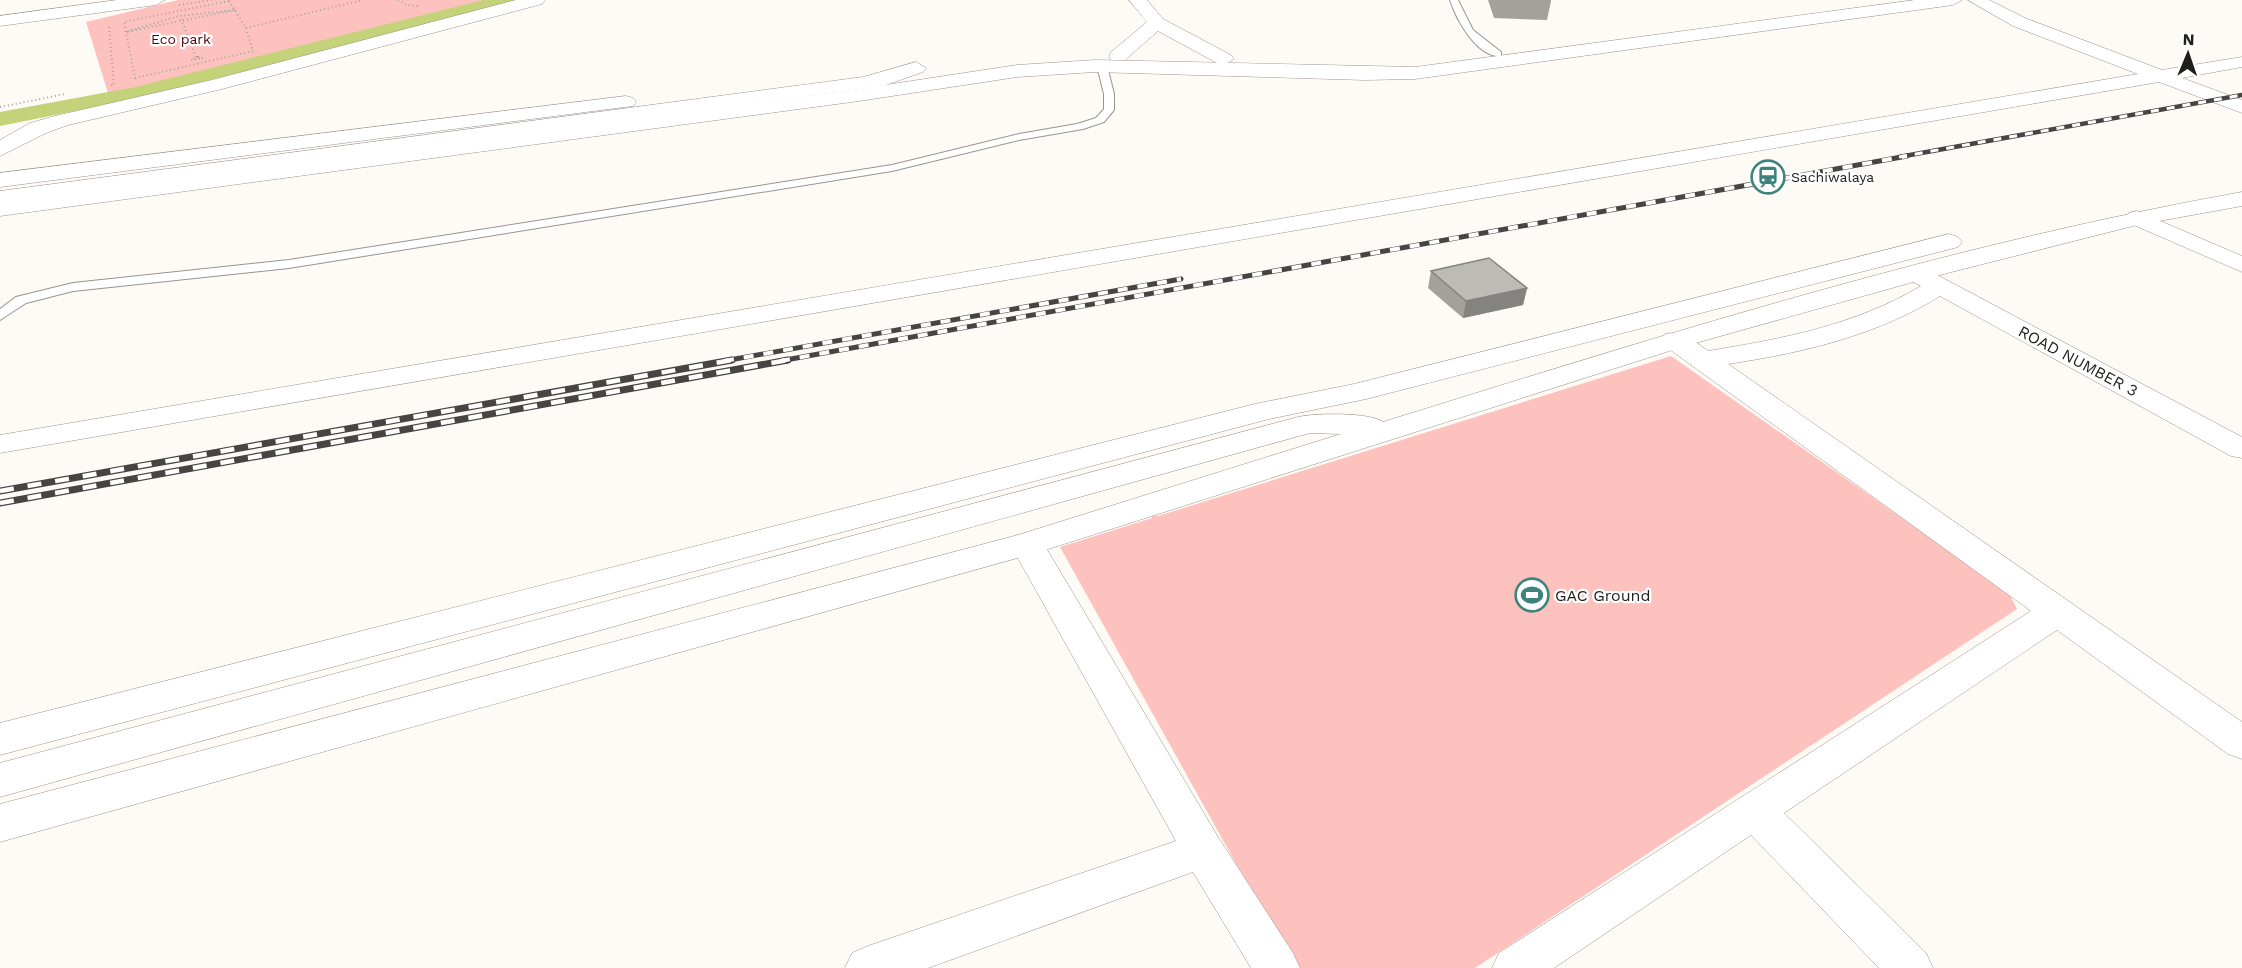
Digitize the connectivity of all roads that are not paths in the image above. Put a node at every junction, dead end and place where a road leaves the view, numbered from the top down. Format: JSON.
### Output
{"nodes":[{"id":1,"x":156,"y":0,"type":"edge"},
{"id":2,"x":536,"y":0,"type":"edge"},
{"id":3,"x":1138,"y":0,"type":"edge"},
{"id":4,"x":1454,"y":0,"type":"edge"},
{"id":5,"x":1886,"y":0,"type":"edge"},
{"id":6,"x":1953,"y":0,"type":"edge"},
{"id":7,"x":1976,"y":0,"type":"edge"},
{"id":8,"x":0,"y":21,"type":"edge"},
{"id":9,"x":1157,"y":23,"type":"junction"},
{"id":10,"x":1498,"y":54,"type":"junction"},
{"id":11,"x":1224,"y":59,"type":"junction"},
{"id":12,"x":1110,"y":61,"type":"junction"},
{"id":13,"x":2242,"y":62,"type":"edge"},
{"id":14,"x":922,"y":75,"type":"junction"},
{"id":15,"x":2164,"y":76,"type":"junction"},
{"id":16,"x":2242,"y":107,"type":"edge"},
{"id":17,"x":0,"y":149,"type":"edge"},
{"id":18,"x":0,"y":180,"type":"edge"},
{"id":19,"x":2242,"y":180,"type":"edge"},
{"id":20,"x":0,"y":198,"type":"edge"},
{"id":21,"x":2242,"y":199,"type":"edge"},
{"id":22,"x":0,"y":209,"type":"edge"},
{"id":23,"x":2137,"y":218,"type":"junction"},
{"id":24,"x":2242,"y":265,"type":"edge"},
{"id":25,"x":1927,"y":280,"type":"junction"},
{"id":26,"x":21,"y":300,"type":"junction"},
{"id":27,"x":0,"y":303,"type":"edge"},
{"id":28,"x":0,"y":316,"type":"edge"},
{"id":29,"x":1675,"y":340,"type":"junction"},
{"id":30,"x":1703,"y":360,"type":"junction"},
{"id":31,"x":1355,"y":393,"type":"junction"},
{"id":32,"x":1296,"y":427,"type":"junction"},
{"id":33,"x":1392,"y":427,"type":"junction"},
{"id":34,"x":0,"y":444,"type":"edge"},
{"id":35,"x":2242,"y":449,"type":"edge"},
{"id":36,"x":1027,"y":544,"type":"junction"},
{"id":37,"x":2057,"y":612,"type":"junction"},
{"id":38,"x":0,"y":739,"type":"edge"},
{"id":39,"x":2242,"y":743,"type":"edge"},
{"id":40,"x":0,"y":780,"type":"edge"},
{"id":41,"x":1754,"y":811,"type":"junction"},
{"id":42,"x":0,"y":822,"type":"edge"},
{"id":43,"x":1203,"y":850,"type":"junction"},
{"id":44,"x":868,"y":968,"type":"edge"},
{"id":45,"x":1277,"y":968,"type":"edge"},
{"id":46,"x":1515,"y":968,"type":"edge"},
{"id":47,"x":1910,"y":968,"type":"edge"}],
"edges":[{"from":1,"to":8,"type":"main road"},
{"from":2,"to":17,"type":"main road"},
{"from":3,"to":9,"type":"main road"},
{"from":4,"to":10,"type":"lane"},
{"from":5,"to":10,"type":"main road"},
{"from":6,"to":12,"type":"main road"},
{"from":7,"to":15,"type":"street"},
{"from":9,"to":11,"type":"main road"},
{"from":9,"to":12,"type":"main road"},
{"from":10,"to":11,"type":"main road"},
{"from":11,"to":12,"type":"main road"},
{"from":12,"to":14,"type":"main road"},
{"from":12,"to":26,"type":"lane"},
{"from":13,"to":15,"type":"street"},
{"from":14,"to":18,"type":"main road"},
{"from":14,"to":20,"type":"main road"},
{"from":14,"to":22,"type":"main road"},
{"from":15,"to":16,"type":"street"},
{"from":15,"to":34,"type":"street"},
{"from":19,"to":31,"type":"main road"},
{"from":21,"to":23,"type":"main road"},
{"from":23,"to":24,"type":"street"},
{"from":23,"to":25,"type":"main road"},
{"from":25,"to":29,"type":"main road"},
{"from":25,"to":30,"type":"street"},
{"from":25,"to":35,"type":"street","name":"ROAD NUMBER 3"},
{"from":26,"to":27,"type":"lane"},
{"from":26,"to":28,"type":"lane"},
{"from":29,"to":30,"type":"street"},
{"from":29,"to":33,"type":"main road"},
{"from":30,"to":37,"type":"street"},
{"from":31,"to":32,"type":"main road"},
{"from":31,"to":38,"type":"main road"},
{"from":32,"to":33,"type":"main road"},
{"from":32,"to":40,"type":"main road"},
{"from":33,"to":36,"type":"main road"},
{"from":36,"to":42,"type":"main road"},
{"from":36,"to":43,"type":"street"},
{"from":37,"to":39,"type":"street"},
{"from":37,"to":41,"type":"street"},
{"from":41,"to":46,"type":"street"},
{"from":41,"to":47,"type":"street"},
{"from":43,"to":44,"type":"street"},
{"from":43,"to":45,"type":"street"}]}
